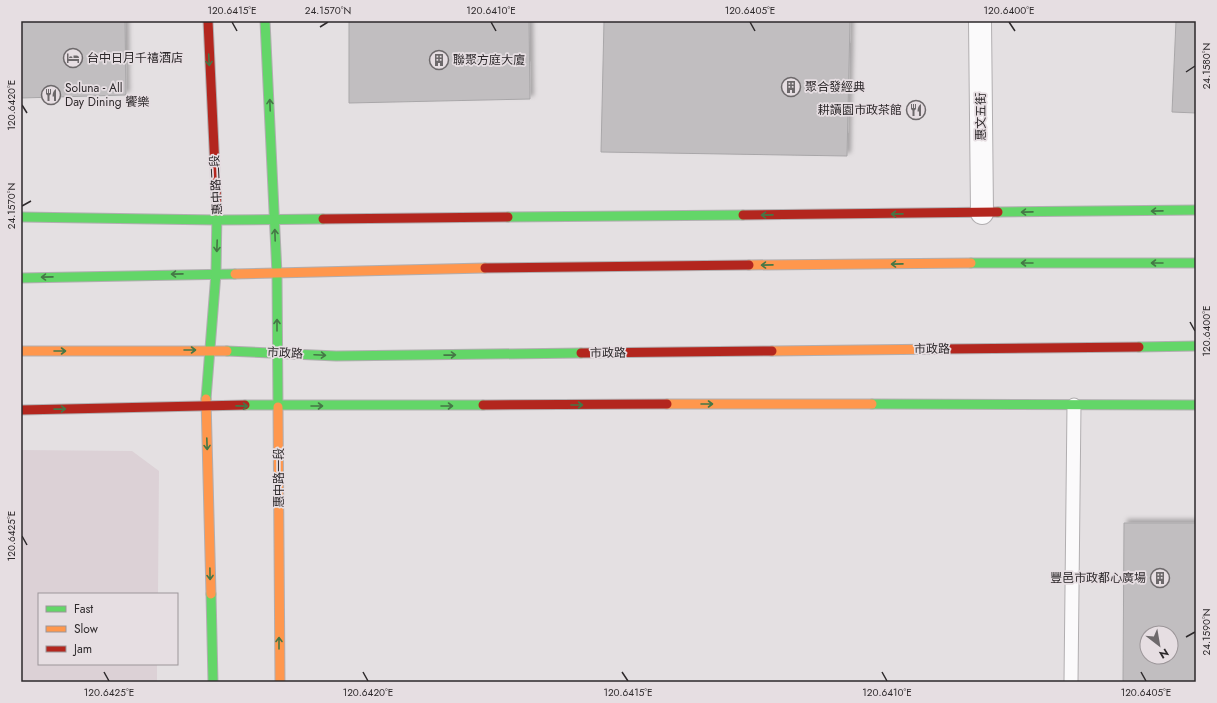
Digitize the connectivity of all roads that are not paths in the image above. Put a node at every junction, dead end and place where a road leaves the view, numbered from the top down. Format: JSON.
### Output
{"nodes":[{"id":1,"x":208,"y":21,"type":"edge"},
{"id":2,"x":265,"y":21,"type":"edge"},
{"id":3,"x":980,"y":21,"type":"edge"},
{"id":4,"x":1196,"y":210,"type":"edge"},
{"id":5,"x":982,"y":213,"type":"junction"},
{"id":6,"x":21,"y":217,"type":"edge"},
{"id":7,"x":275,"y":219,"type":"junction"},
{"id":8,"x":218,"y":220,"type":"junction"},
{"id":9,"x":1196,"y":263,"type":"edge"},
{"id":10,"x":216,"y":273,"type":"junction"},
{"id":11,"x":277,"y":274,"type":"junction"},
{"id":12,"x":21,"y":278,"type":"edge"},
{"id":13,"x":1196,"y":346,"type":"edge"},
{"id":14,"x":210,"y":350,"type":"junction"},
{"id":15,"x":21,"y":351,"type":"edge"},
{"id":16,"x":277,"y":353,"type":"junction"},
{"id":17,"x":206,"y":405,"type":"junction"},
{"id":18,"x":1074,"y":405,"type":"junction"},
{"id":19,"x":1196,"y":405,"type":"edge"},
{"id":20,"x":278,"y":406,"type":"junction"},
{"id":21,"x":21,"y":410,"type":"edge"},
{"id":22,"x":213,"y":682,"type":"edge"},
{"id":23,"x":280,"y":682,"type":"edge"},
{"id":24,"x":1071,"y":682,"type":"edge"}],
"edges":[{"from":1,"to":8,"type":"street","name":"惠中路二段","one_way":true},
{"from":7,"to":2,"type":"street","one_way":true},
{"from":3,"to":5,"type":"street","name":"惠文五街"},
{"from":4,"to":5,"type":"street","one_way":true},
{"from":5,"to":7,"type":"street","one_way":true},
{"from":6,"to":8,"type":"street"},
{"from":7,"to":8,"type":"street"},
{"from":11,"to":7,"type":"street","one_way":true},
{"from":8,"to":10,"type":"street","name":"惠中路二段","one_way":true},
{"from":9,"to":11,"type":"street","one_way":true},
{"from":10,"to":11,"type":"street"},
{"from":10,"to":12,"type":"street","one_way":true},
{"from":10,"to":14,"type":"street","name":"惠中路二段"},
{"from":16,"to":11,"type":"street","name":"惠中路一段","one_way":true},
{"from":16,"to":13,"type":"street","name":"市政路","one_way":true},
{"from":15,"to":14,"type":"street","name":"市政路","one_way":true},
{"from":14,"to":16,"type":"street","name":"市政路"},
{"from":14,"to":17,"type":"street"},
{"from":16,"to":20,"type":"street","name":"惠中路一段"},
{"from":17,"to":20,"type":"street","one_way":true},
{"from":21,"to":17,"type":"street","one_way":true},
{"from":17,"to":22,"type":"street","one_way":true},
{"from":18,"to":19,"type":"street"},
{"from":20,"to":18,"type":"street","one_way":true},
{"from":18,"to":24,"type":"lane"},
{"from":23,"to":20,"type":"street","name":"惠中路一段","one_way":true}]}
